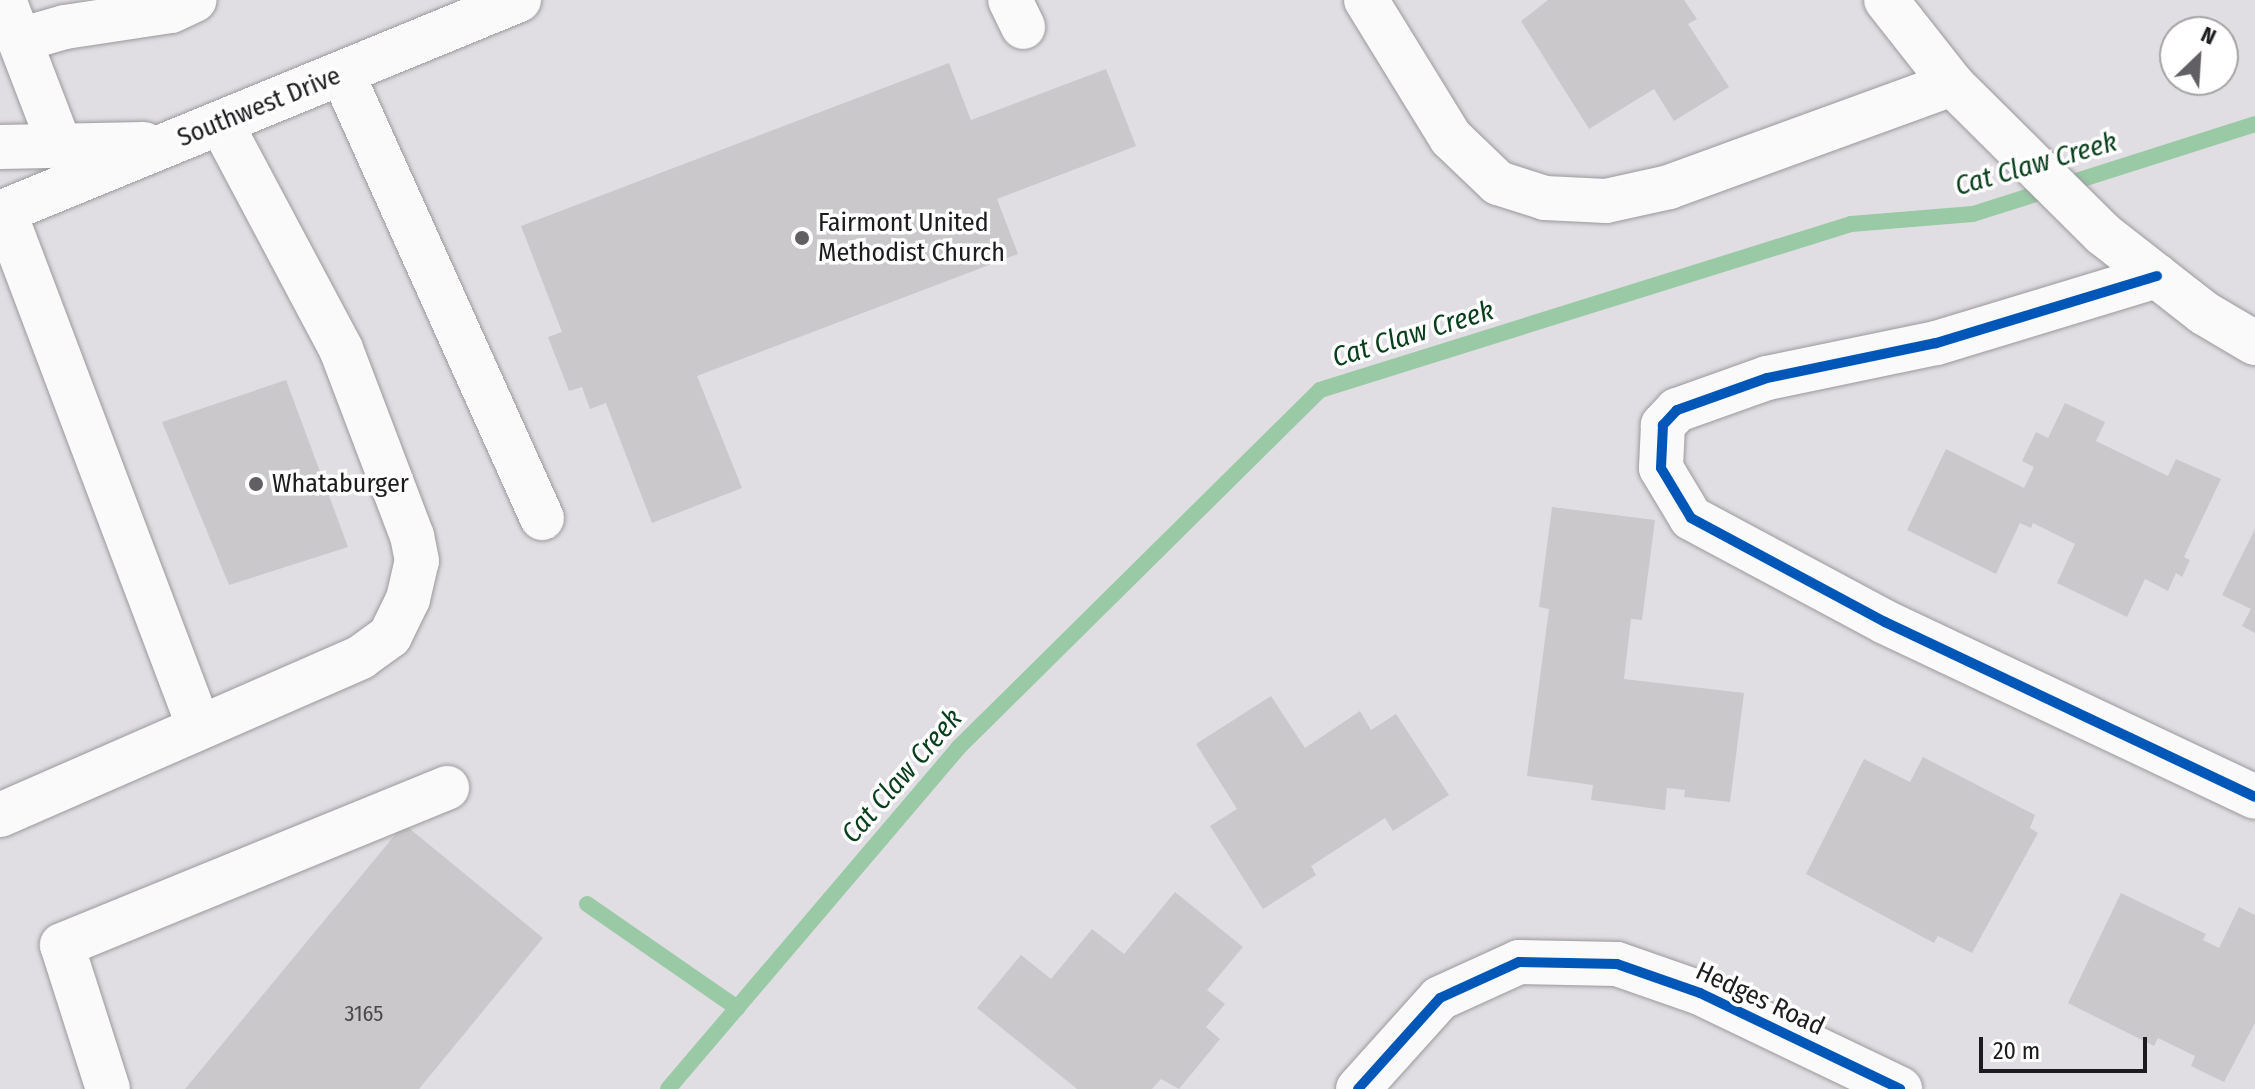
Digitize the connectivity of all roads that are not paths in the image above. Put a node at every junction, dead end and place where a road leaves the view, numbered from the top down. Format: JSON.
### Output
{"nodes":[{"id":1,"x":4,"y":0,"type":"edge"},
{"id":2,"x":195,"y":0,"type":"edge"},
{"id":3,"x":519,"y":0,"type":"edge"},
{"id":4,"x":1366,"y":0,"type":"edge"},
{"id":5,"x":1886,"y":0,"type":"edge"},
{"id":6,"x":20,"y":40,"type":"junction"},
{"id":7,"x":342,"y":73,"type":"junction"},
{"id":8,"x":1952,"y":84,"type":"junction"},
{"id":9,"x":221,"y":123,"type":"junction"},
{"id":10,"x":170,"y":143,"type":"junction"},
{"id":11,"x":60,"y":146,"type":"junction"},
{"id":12,"x":0,"y":147,"type":"edge"},
{"id":13,"x":1,"y":214,"type":"edge"},
{"id":14,"x":2157,"y":276,"type":"junction"},
{"id":15,"x":2255,"y":343,"type":"edge"},
{"id":16,"x":542,"y":518,"type":"dead end"},
{"id":17,"x":199,"y":727,"type":"junction"},
{"id":18,"x":447,"y":788,"type":"dead end"},
{"id":19,"x":2255,"y":797,"type":"edge"},
{"id":20,"x":0,"y":815,"type":"edge"},
{"id":21,"x":108,"y":1089,"type":"edge"},
{"id":22,"x":1358,"y":1089,"type":"edge"},
{"id":23,"x":1900,"y":1089,"type":"edge"}],
"edges":[{"from":1,"to":6,"type":"street"},
{"from":2,"to":6,"type":"street"},
{"from":3,"to":7,"type":"street","name":"Southwest Drive"},
{"from":4,"to":8,"type":"street"},
{"from":5,"to":8,"type":"street"},
{"from":6,"to":11,"type":"street"},
{"from":7,"to":9,"type":"street","name":"Southwest Drive"},
{"from":7,"to":16,"type":"street"},
{"from":8,"to":14,"type":"street"},
{"from":9,"to":10,"type":"street","name":"Southwest Drive"},
{"from":9,"to":17,"type":"street"},
{"from":10,"to":11,"type":"street"},
{"from":10,"to":13,"type":"street","name":"Southwest Drive"},
{"from":11,"to":12,"type":"street"},
{"from":13,"to":17,"type":"street"},
{"from":14,"to":15,"type":"street"},
{"from":14,"to":19,"type":"street"},
{"from":17,"to":20,"type":"street"},
{"from":18,"to":21,"type":"street"},
{"from":22,"to":23,"type":"street","name":"Hedges Road"}]}
